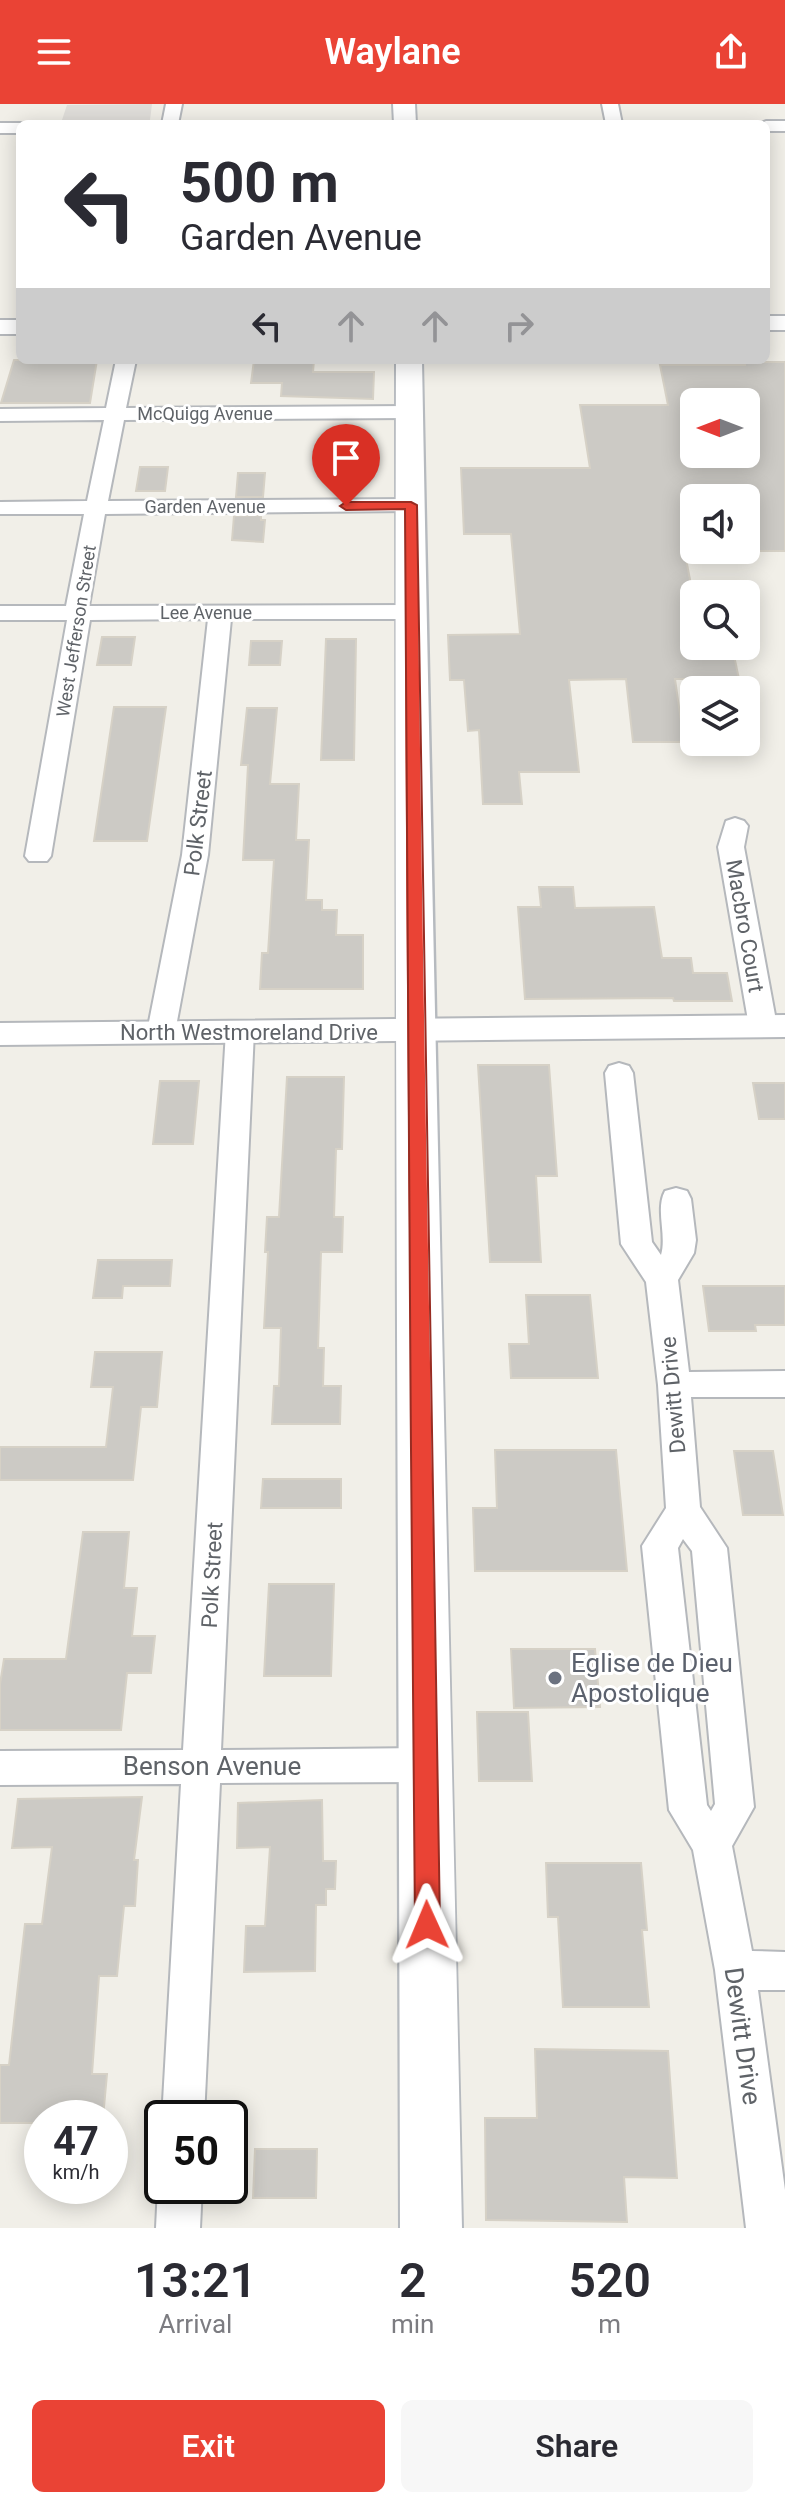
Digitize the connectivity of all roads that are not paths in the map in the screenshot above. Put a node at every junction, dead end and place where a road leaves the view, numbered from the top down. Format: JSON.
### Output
{"nodes":[{"id":1,"x":125,"y":364,"type":"edge"},
{"id":2,"x":409,"y":364,"type":"edge"},
{"id":3,"x":409,"y":412,"type":"junction"},
{"id":4,"x":116,"y":414,"type":"junction"},
{"id":5,"x":0,"y":415,"type":"edge"},
{"id":6,"x":411,"y":505,"type":"junction"},
{"id":7,"x":97,"y":507,"type":"junction"},
{"id":8,"x":0,"y":508,"type":"edge"},
{"id":9,"x":220,"y":612,"type":"junction"},
{"id":10,"x":411,"y":612,"type":"junction"},
{"id":11,"x":0,"y":613,"type":"edge"},
{"id":12,"x":79,"y":613,"type":"junction"},
{"id":13,"x":735,"y":826,"type":"dead end"},
{"id":14,"x":38,"y":856,"type":"dead end"},
{"id":15,"x":774,"y":1026,"type":"edge"},
{"id":16,"x":240,"y":1031,"type":"junction"},
{"id":17,"x":161,"y":1032,"type":"junction"},
{"id":18,"x":414,"y":1032,"type":"junction"},
{"id":19,"x":0,"y":1034,"type":"edge"},
{"id":20,"x":619,"y":1073,"type":"dead end"},
{"id":21,"x":676,"y":1199,"type":"dead end"},
{"id":22,"x":662,"y":1280,"type":"junction"},
{"id":23,"x":785,"y":1384,"type":"edge"},
{"id":24,"x":674,"y":1385,"type":"junction"},
{"id":25,"x":683,"y":1510,"type":"junction"},
{"id":26,"x":424,"y":1765,"type":"junction"},
{"id":27,"x":201,"y":1766,"type":"junction"},
{"id":28,"x":0,"y":1768,"type":"edge"},
{"id":29,"x":712,"y":1844,"type":"junction"},
{"id":30,"x":735,"y":1970,"type":"junction"},
{"id":31,"x":785,"y":1971,"type":"edge"},
{"id":32,"x":184,"y":2100,"type":"edge"},
{"id":33,"x":179,"y":2204,"type":"edge"},
{"id":34,"x":178,"y":2228,"type":"edge"},
{"id":35,"x":431,"y":2228,"type":"edge"},
{"id":36,"x":768,"y":2228,"type":"edge"}],
"edges":[{"from":1,"to":4,"type":"street","name":"West Jefferson Street"},
{"from":2,"to":3,"type":"main road"},
{"from":3,"to":4,"type":"street","name":"McQuigg Avenue"},
{"from":3,"to":6,"type":"main road"},
{"from":4,"to":5,"type":"street","name":"McQuigg Avenue"},
{"from":4,"to":7,"type":"street","name":"West Jefferson Street"},
{"from":6,"to":7,"type":"street","name":"Garden Avenue"},
{"from":6,"to":10,"type":"main road"},
{"from":7,"to":8,"type":"street","name":"Garden Avenue"},
{"from":7,"to":12,"type":"street","name":"West Jefferson Street"},
{"from":9,"to":10,"type":"street","name":"Lee Avenue"},
{"from":9,"to":12,"type":"street","name":"Lee Avenue"},
{"from":9,"to":17,"type":"street","name":"Polk Street"},
{"from":10,"to":18,"type":"main road"},
{"from":11,"to":12,"type":"street","name":"Lee Avenue"},
{"from":12,"to":14,"type":"street","name":"West Jefferson Street"},
{"from":13,"to":15,"type":"street","name":"Macbro Court"},
{"from":15,"to":18,"type":"street","name":"North Westmoreland Drive"},
{"from":16,"to":17,"type":"street","name":"North Westmoreland Drive"},
{"from":16,"to":18,"type":"street","name":"North Westmoreland Drive"},
{"from":16,"to":27,"type":"street","name":"Polk Street"},
{"from":17,"to":19,"type":"street","name":"North Westmoreland Drive"},
{"from":18,"to":26,"type":"main road"},
{"from":20,"to":22,"type":"street","name":"Dewitt Drive"},
{"from":21,"to":22,"type":"street"},
{"from":22,"to":24,"type":"street","name":"Dewitt Drive"},
{"from":23,"to":24,"type":"street"},
{"from":24,"to":25,"type":"street","name":"Dewitt Drive"},
{"from":25,"to":29,"type":"street","name":"Dewitt Drive"},
{"from":25,"to":29,"type":"street"},
{"from":26,"to":27,"type":"street","name":"Benson Avenue"},
{"from":26,"to":35,"type":"main road"},
{"from":27,"to":28,"type":"street","name":"Benson Avenue"},
{"from":27,"to":32,"type":"street","name":"Polk Street"},
{"from":29,"to":30,"type":"street","name":"Dewitt Drive"},
{"from":30,"to":31,"type":"street"},
{"from":30,"to":36,"type":"street","name":"Dewitt Drive"},
{"from":33,"to":34,"type":"street"}]}
